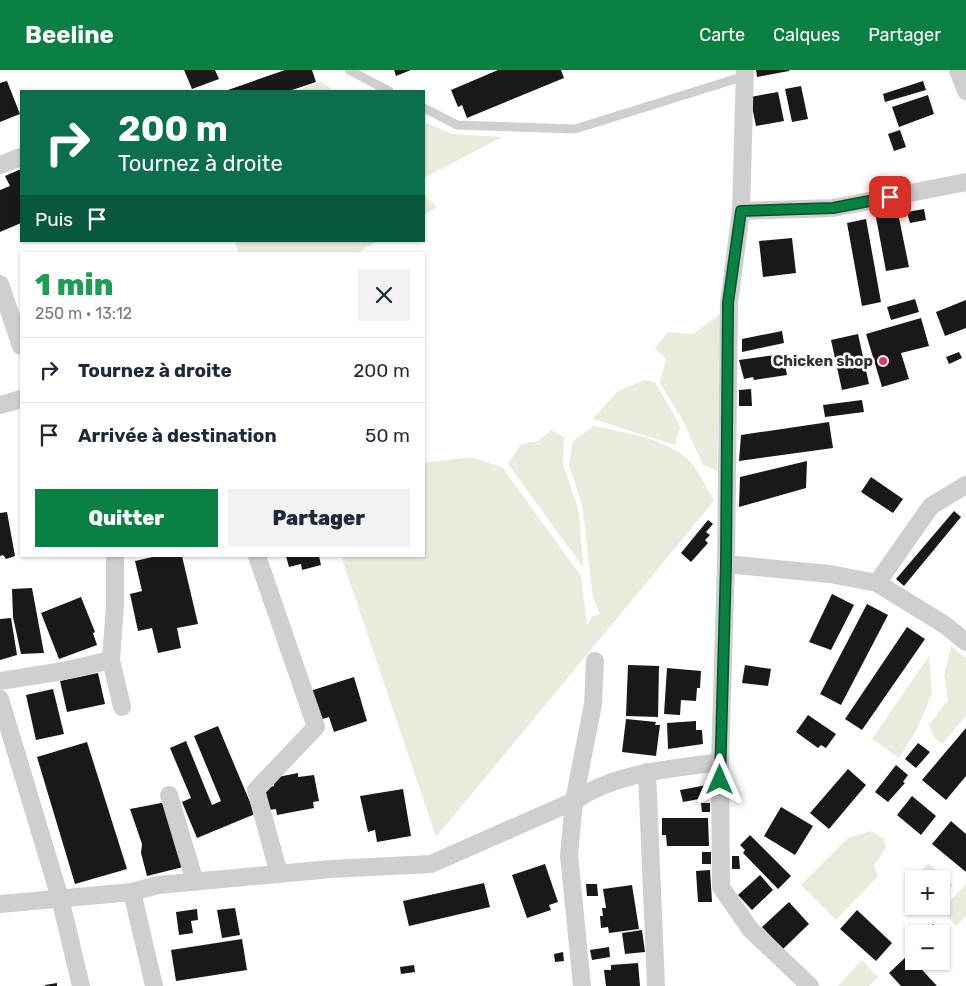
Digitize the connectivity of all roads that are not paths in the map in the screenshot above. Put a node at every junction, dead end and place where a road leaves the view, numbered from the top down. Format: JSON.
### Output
{"nodes":[{"id":1,"x":349,"y":70,"type":"edge"},
{"id":2,"x":958,"y":70,"type":"edge"},
{"id":3,"x":745,"y":73,"type":"edge"},
{"id":4,"x":387,"y":90,"type":"edge"},
{"id":5,"x":966,"y":91,"type":"edge"},
{"id":6,"x":425,"y":109,"type":"edge"},
{"id":7,"x":20,"y":157,"type":"edge"},
{"id":8,"x":0,"y":165,"type":"edge"},
{"id":9,"x":966,"y":182,"type":"edge"},
{"id":10,"x":741,"y":211,"type":"junction"},
{"id":11,"x":0,"y":284,"type":"edge"},
{"id":12,"x":15,"y":309,"type":"edge"},
{"id":13,"x":20,"y":340,"type":"edge"},
{"id":14,"x":20,"y":399,"type":"edge"},
{"id":15,"x":0,"y":405,"type":"edge"},
{"id":16,"x":966,"y":485,"type":"edge"},
{"id":17,"x":115,"y":557,"type":"edge"},
{"id":18,"x":258,"y":557,"type":"edge"},
{"id":19,"x":726,"y":564,"type":"junction"},
{"id":20,"x":877,"y":583,"type":"junction"},
{"id":21,"x":966,"y":642,"type":"edge"},
{"id":22,"x":111,"y":660,"type":"junction"},
{"id":23,"x":594,"y":661,"type":"dead end"},
{"id":24,"x":0,"y":681,"type":"edge"},
{"id":25,"x":0,"y":699,"type":"edge"},
{"id":26,"x":122,"y":706,"type":"dead end"},
{"id":27,"x":720,"y":762,"type":"junction"},
{"id":28,"x":647,"y":772,"type":"junction"},
{"id":29,"x":169,"y":795,"type":"dead end"},
{"id":30,"x":574,"y":800,"type":"junction"},
{"id":31,"x":278,"y":874,"type":"junction"},
{"id":32,"x":196,"y":882,"type":"junction"},
{"id":33,"x":132,"y":892,"type":"junction"},
{"id":34,"x":60,"y":898,"type":"junction"},
{"id":35,"x":0,"y":904,"type":"edge"},
{"id":36,"x":81,"y":986,"type":"edge"},
{"id":37,"x":154,"y":986,"type":"edge"},
{"id":38,"x":582,"y":986,"type":"edge"},
{"id":39,"x":656,"y":986,"type":"edge"},
{"id":40,"x":810,"y":986,"type":"edge"}],
"edges":[{"from":1,"to":4,"type":"lane"},
{"from":2,"to":5,"type":"street"},
{"from":3,"to":6,"type":"lane"},
{"from":3,"to":10,"type":"street"},
{"from":7,"to":8,"type":"street"},
{"from":9,"to":10,"type":"street"},
{"from":10,"to":19,"type":"street"},
{"from":11,"to":12,"type":"street"},
{"from":12,"to":13,"type":"street"},
{"from":14,"to":15,"type":"street"},
{"from":16,"to":20,"type":"street"},
{"from":17,"to":22,"type":"street"},
{"from":18,"to":31,"type":"street"},
{"from":19,"to":20,"type":"street"},
{"from":19,"to":27,"type":"street"},
{"from":20,"to":21,"type":"street"},
{"from":22,"to":24,"type":"street"},
{"from":22,"to":26,"type":"street"},
{"from":23,"to":30,"type":"street"},
{"from":25,"to":34,"type":"street"},
{"from":27,"to":28,"type":"street"},
{"from":27,"to":40,"type":"street"},
{"from":28,"to":30,"type":"street"},
{"from":28,"to":39,"type":"street"},
{"from":29,"to":32,"type":"street"},
{"from":30,"to":31,"type":"street"},
{"from":30,"to":38,"type":"street"},
{"from":31,"to":32,"type":"street"},
{"from":32,"to":33,"type":"street"},
{"from":33,"to":34,"type":"street"},
{"from":33,"to":37,"type":"street"},
{"from":34,"to":35,"type":"street"},
{"from":34,"to":36,"type":"street"}]}
